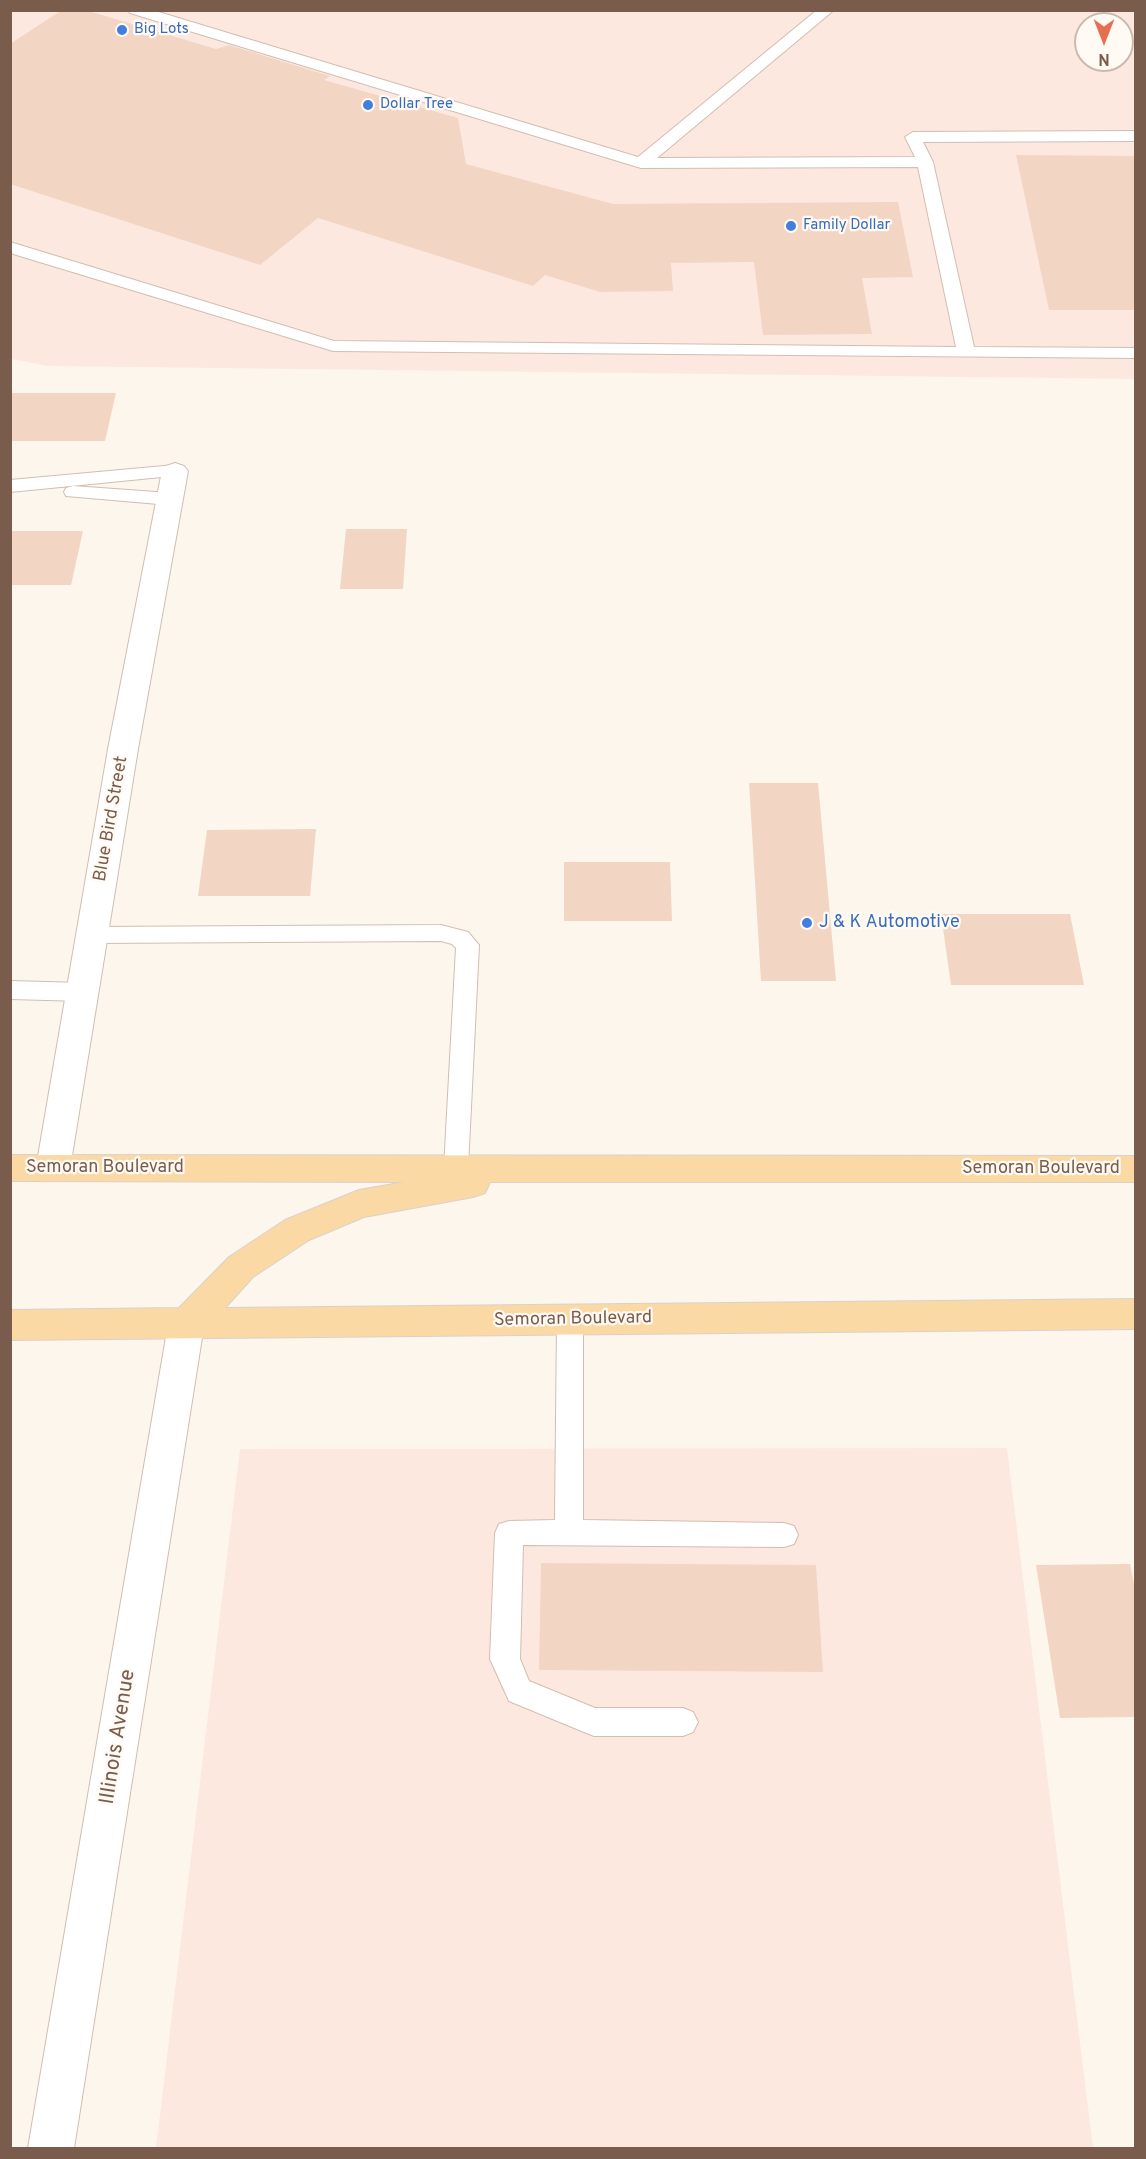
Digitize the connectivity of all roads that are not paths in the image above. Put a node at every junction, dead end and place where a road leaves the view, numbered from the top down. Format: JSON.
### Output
{"nodes":[{"id":1,"x":135,"y":10,"type":"edge"},
{"id":2,"x":826,"y":10,"type":"edge"},
{"id":3,"x":1136,"y":136,"type":"edge"},
{"id":4,"x":925,"y":162,"type":"junction"},
{"id":5,"x":641,"y":163,"type":"junction"},
{"id":6,"x":10,"y":247,"type":"edge"},
{"id":7,"x":966,"y":352,"type":"junction"},
{"id":8,"x":1136,"y":353,"type":"edge"},
{"id":9,"x":172,"y":485,"type":"junction"},
{"id":10,"x":10,"y":487,"type":"edge"},
{"id":11,"x":92,"y":935,"type":"junction"},
{"id":12,"x":10,"y":990,"type":"edge"},
{"id":13,"x":83,"y":992,"type":"junction"},
{"id":14,"x":10,"y":1168,"type":"edge"},
{"id":15,"x":53,"y":1168,"type":"junction"},
{"id":16,"x":456,"y":1168,"type":"junction"},
{"id":17,"x":554,"y":1168,"type":"junction"},
{"id":18,"x":1136,"y":1169,"type":"edge"},
{"id":19,"x":1136,"y":1314,"type":"edge"},
{"id":20,"x":570,"y":1320,"type":"junction"},
{"id":21,"x":10,"y":1324,"type":"edge"},
{"id":22,"x":186,"y":1324,"type":"junction"},
{"id":23,"x":569,"y":1532,"type":"junction"},
{"id":24,"x":784,"y":1535,"type":"dead end"},
{"id":25,"x":683,"y":1722,"type":"dead end"},
{"id":26,"x":51,"y":2148,"type":"edge"}],
"edges":[{"from":1,"to":5,"type":"lane"},
{"from":2,"to":5,"type":"lane"},
{"from":3,"to":4,"type":"lane"},
{"from":4,"to":5,"type":"lane"},
{"from":4,"to":7,"type":"lane"},
{"from":6,"to":7,"type":"lane"},
{"from":7,"to":8,"type":"lane"},
{"from":9,"to":10,"type":"lane"},
{"from":9,"to":10,"type":"lane"},
{"from":9,"to":11,"type":"street","name":"Blue Bird Street"},
{"from":11,"to":13,"type":"street","name":"Blue Bird Street"},
{"from":11,"to":16,"type":"lane"},
{"from":12,"to":13,"type":"lane"},
{"from":13,"to":15,"type":"street","name":"Blue Bird Street"},
{"from":14,"to":15,"type":"main road","name":"Semoran Boulevard"},
{"from":15,"to":16,"type":"main road","name":"Semoran Boulevard"},
{"from":16,"to":17,"type":"main road","name":"Semoran Boulevard"},
{"from":17,"to":18,"type":"main road","name":"Semoran Boulevard"},
{"from":17,"to":22,"type":"main road"},
{"from":19,"to":20,"type":"main road","name":"Semoran Boulevard"},
{"from":20,"to":22,"type":"main road","name":"Semoran Boulevard"},
{"from":20,"to":23,"type":"lane"},
{"from":21,"to":22,"type":"main road","name":"Semoran Boulevard"},
{"from":22,"to":26,"type":"street","name":"Illinois Avenue"},
{"from":23,"to":24,"type":"lane"},
{"from":23,"to":25,"type":"lane"}]}
